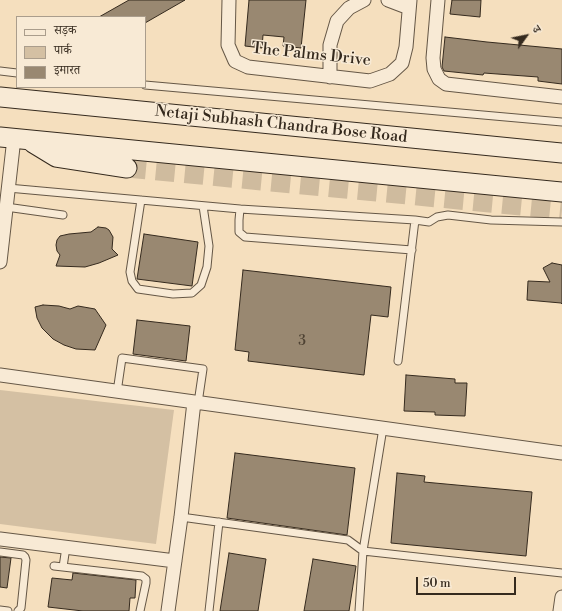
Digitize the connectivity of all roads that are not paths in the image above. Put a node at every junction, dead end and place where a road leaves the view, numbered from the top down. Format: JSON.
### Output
{"nodes":[{"id":1,"x":229,"y":0,"type":"edge"},
{"id":2,"x":364,"y":0,"type":"edge"},
{"id":3,"x":388,"y":0,"type":"edge"},
{"id":4,"x":438,"y":0,"type":"edge"},
{"id":5,"x":410,"y":4,"type":"edge"},
{"id":6,"x":0,"y":71,"type":"edge"},
{"id":7,"x":16,"y":73,"type":"edge"},
{"id":8,"x":330,"y":77,"type":"junction"},
{"id":9,"x":146,"y":85,"type":"edge"},
{"id":10,"x":0,"y":97,"type":"edge"},
{"id":11,"x":562,"y":97,"type":"edge"},
{"id":12,"x":562,"y":122,"type":"edge"},
{"id":13,"x":14,"y":138,"type":"edge"},
{"id":14,"x":562,"y":153,"type":"edge"},
{"id":15,"x":127,"y":168,"type":"tunnel mouth"},
{"id":16,"x":8,"y":188,"type":"junction"},
{"id":17,"x":562,"y":192,"type":"edge"},
{"id":18,"x":141,"y":200,"type":"junction"},
{"id":19,"x":202,"y":206,"type":"junction"},
{"id":20,"x":6,"y":208,"type":"junction"},
{"id":21,"x":240,"y":209,"type":"junction"},
{"id":22,"x":62,"y":215,"type":"dead end"},
{"id":23,"x":415,"y":220,"type":"junction"},
{"id":24,"x":562,"y":222,"type":"edge"},
{"id":25,"x":412,"y":250,"type":"junction"},
{"id":26,"x":0,"y":262,"type":"edge"},
{"id":27,"x":398,"y":361,"type":"dead end"},
{"id":28,"x":0,"y":375,"type":"edge"},
{"id":29,"x":117,"y":392,"type":"junction"},
{"id":30,"x":196,"y":402,"type":"junction"},
{"id":31,"x":383,"y":428,"type":"junction"},
{"id":32,"x":562,"y":453,"type":"edge"},
{"id":33,"x":181,"y":517,"type":"junction"},
{"id":34,"x":219,"y":522,"type":"junction"},
{"id":35,"x":0,"y":539,"type":"edge"},
{"id":36,"x":66,"y":547,"type":"junction"},
{"id":37,"x":363,"y":551,"type":"junction"},
{"id":38,"x":0,"y":552,"type":"edge"},
{"id":39,"x":175,"y":561,"type":"junction"},
{"id":40,"x":54,"y":566,"type":"dead end"},
{"id":41,"x":63,"y":567,"type":"junction"},
{"id":42,"x":562,"y":573,"type":"edge"},
{"id":43,"x":562,"y":597,"type":"edge"},
{"id":44,"x":0,"y":610,"type":"edge"},
{"id":45,"x":8,"y":611,"type":"edge"},
{"id":46,"x":18,"y":611,"type":"edge"},
{"id":47,"x":140,"y":611,"type":"edge"},
{"id":48,"x":168,"y":611,"type":"edge"},
{"id":49,"x":209,"y":611,"type":"edge"},
{"id":50,"x":359,"y":611,"type":"edge"},
{"id":51,"x":560,"y":611,"type":"edge"}],
"edges":[{"from":1,"to":8,"type":"street","name":"The Palms Drive"},
{"from":2,"to":8,"type":"street"},
{"from":3,"to":5,"type":"street"},
{"from":4,"to":11,"type":"street"},
{"from":5,"to":8,"type":"street","name":"The Palms Drive"},
{"from":6,"to":7,"type":"lane"},
{"from":9,"to":12,"type":"lane"},
{"from":10,"to":14,"type":"main road","name":"Netaji Subhash Chandra Bose Road"},
{"from":13,"to":15,"type":"main road"},
{"from":13,"to":16,"type":"street"},
{"from":13,"to":17,"type":"main road"},
{"from":16,"to":18,"type":"lane"},
{"from":16,"to":20,"type":"street"},
{"from":18,"to":19,"type":"lane"},
{"from":18,"to":19,"type":"lane"},
{"from":19,"to":21,"type":"lane"},
{"from":20,"to":22,"type":"lane"},
{"from":20,"to":26,"type":"street"},
{"from":21,"to":23,"type":"lane"},
{"from":21,"to":25,"type":"lane"},
{"from":23,"to":24,"type":"lane"},
{"from":23,"to":25,"type":"lane"},
{"from":25,"to":27,"type":"lane"},
{"from":28,"to":29,"type":"street"},
{"from":29,"to":30,"type":"street"},
{"from":29,"to":30,"type":"lane"},
{"from":30,"to":31,"type":"street"},
{"from":30,"to":33,"type":"street"},
{"from":31,"to":32,"type":"street"},
{"from":31,"to":37,"type":"lane"},
{"from":33,"to":34,"type":"lane"},
{"from":33,"to":39,"type":"street"},
{"from":34,"to":37,"type":"lane"},
{"from":34,"to":49,"type":"lane"},
{"from":35,"to":36,"type":"street"},
{"from":36,"to":39,"type":"street"},
{"from":36,"to":41,"type":"lane"},
{"from":37,"to":42,"type":"lane"},
{"from":37,"to":50,"type":"lane"},
{"from":38,"to":46,"type":"lane"},
{"from":39,"to":48,"type":"street"},
{"from":40,"to":41,"type":"lane"},
{"from":41,"to":47,"type":"lane"},
{"from":43,"to":51,"type":"street"},
{"from":44,"to":45,"type":"lane"}]}
